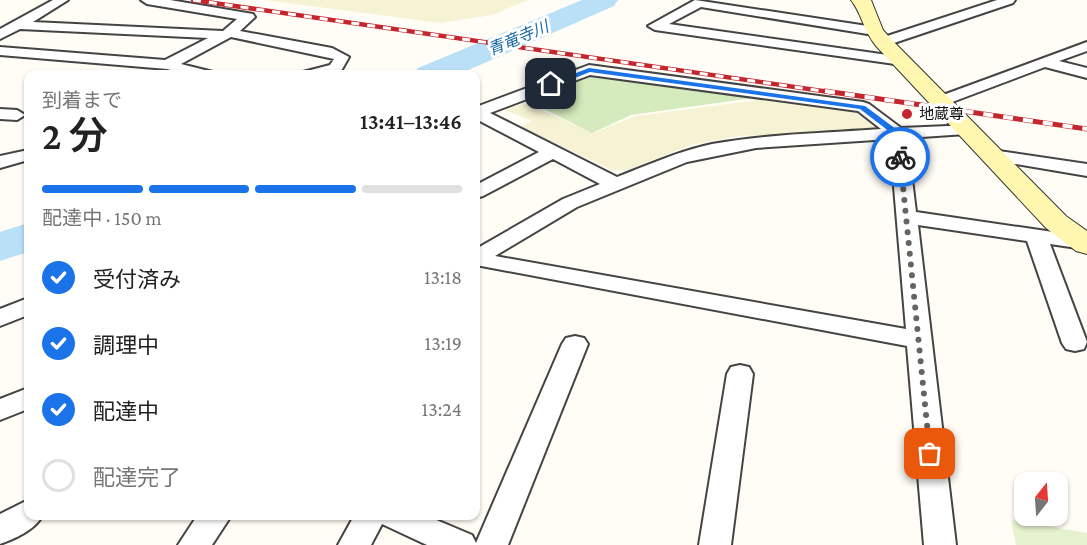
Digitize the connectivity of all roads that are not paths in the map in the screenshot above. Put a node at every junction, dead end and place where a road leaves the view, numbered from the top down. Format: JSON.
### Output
{"nodes":[{"id":1,"x":62,"y":0,"type":"edge"},
{"id":2,"x":147,"y":0,"type":"edge"},
{"id":3,"x":860,"y":0,"type":"edge"},
{"id":4,"x":1008,"y":0,"type":"edge"},
{"id":5,"x":18,"y":25,"type":"junction"},
{"id":6,"x":227,"y":34,"type":"junction"},
{"id":7,"x":0,"y":35,"type":"edge"},
{"id":8,"x":878,"y":36,"type":"junction"},
{"id":9,"x":1087,"y":46,"type":"edge"},
{"id":10,"x":0,"y":51,"type":"edge"},
{"id":11,"x":902,"y":61,"type":"junction"},
{"id":12,"x":1044,"y":62,"type":"junction"},
{"id":13,"x":167,"y":65,"type":"junction"},
{"id":14,"x":188,"y":70,"type":"edge"},
{"id":15,"x":328,"y":70,"type":"edge"},
{"id":16,"x":1087,"y":73,"type":"edge"},
{"id":17,"x":941,"y":102,"type":"junction"},
{"id":18,"x":480,"y":111,"type":"edge"},
{"id":19,"x":0,"y":114,"type":"edge"},
{"id":20,"x":17,"y":115,"type":"dead end"},
{"id":21,"x":480,"y":115,"type":"edge"},
{"id":22,"x":966,"y":129,"type":"junction"},
{"id":23,"x":898,"y":134,"type":"junction"},
{"id":24,"x":551,"y":153,"type":"junction"},
{"id":25,"x":992,"y":155,"type":"junction"},
{"id":26,"x":24,"y":156,"type":"edge"},
{"id":27,"x":0,"y":162,"type":"edge"},
{"id":28,"x":1087,"y":170,"type":"edge"},
{"id":29,"x":617,"y":184,"type":"junction"},
{"id":30,"x":480,"y":190,"type":"edge"},
{"id":31,"x":906,"y":218,"type":"junction"},
{"id":32,"x":1036,"y":236,"type":"junction"},
{"id":33,"x":1086,"y":244,"type":"edge"},
{"id":34,"x":480,"y":257,"type":"edge"},
{"id":35,"x":480,"y":260,"type":"edge"},
{"id":36,"x":24,"y":308,"type":"edge"},
{"id":37,"x":0,"y":318,"type":"edge"},
{"id":38,"x":918,"y":340,"type":"junction"},
{"id":39,"x":575,"y":344,"type":"dead end"},
{"id":40,"x":1075,"y":344,"type":"dead end"},
{"id":41,"x":740,"y":374,"type":"dead end"},
{"id":42,"x":24,"y":400,"type":"edge"},
{"id":43,"x":0,"y":410,"type":"edge"},
{"id":44,"x":24,"y":515,"type":"edge"},
{"id":45,"x":212,"y":520,"type":"edge"},
{"id":46,"x":368,"y":520,"type":"edge"},
{"id":47,"x":403,"y":520,"type":"edge"},
{"id":48,"x":0,"y":530,"type":"edge"},
{"id":49,"x":194,"y":545,"type":"edge"},
{"id":50,"x":354,"y":545,"type":"edge"},
{"id":51,"x":461,"y":545,"type":"edge"},
{"id":52,"x":492,"y":545,"type":"edge"},
{"id":53,"x":715,"y":545,"type":"edge"},
{"id":54,"x":940,"y":545,"type":"edge"}],
"edges":[{"from":1,"to":5,"type":"street"},
{"from":2,"to":6,"type":"street"},
{"from":3,"to":8,"type":"street"},
{"from":4,"to":8,"type":"street"},
{"from":5,"to":6,"type":"street"},
{"from":5,"to":7,"type":"street"},
{"from":6,"to":13,"type":"street"},
{"from":6,"to":15,"type":"street"},
{"from":8,"to":11,"type":"street"},
{"from":8,"to":11,"type":"street"},
{"from":9,"to":12,"type":"street"},
{"from":10,"to":13,"type":"street"},
{"from":11,"to":17,"type":"street"},
{"from":12,"to":16,"type":"street"},
{"from":12,"to":17,"type":"street"},
{"from":13,"to":14,"type":"street"},
{"from":17,"to":22,"type":"street"},
{"from":18,"to":23,"type":"street"},
{"from":19,"to":20,"type":"street"},
{"from":21,"to":24,"type":"street"},
{"from":22,"to":23,"type":"street"},
{"from":22,"to":25,"type":"street"},
{"from":23,"to":29,"type":"street"},
{"from":23,"to":31,"type":"street"},
{"from":24,"to":29,"type":"street"},
{"from":24,"to":30,"type":"street"},
{"from":25,"to":28,"type":"street"},
{"from":25,"to":33,"type":"street"},
{"from":26,"to":27,"type":"street"},
{"from":29,"to":34,"type":"street"},
{"from":31,"to":32,"type":"street"},
{"from":31,"to":38,"type":"street"},
{"from":32,"to":33,"type":"street"},
{"from":32,"to":40,"type":"street"},
{"from":35,"to":38,"type":"street"},
{"from":36,"to":37,"type":"street"},
{"from":38,"to":54,"type":"street"},
{"from":39,"to":52,"type":"street"},
{"from":41,"to":53,"type":"street"},
{"from":42,"to":43,"type":"street"},
{"from":44,"to":48,"type":"street"},
{"from":45,"to":49,"type":"street"},
{"from":46,"to":50,"type":"street"},
{"from":47,"to":51,"type":"street"}]}
